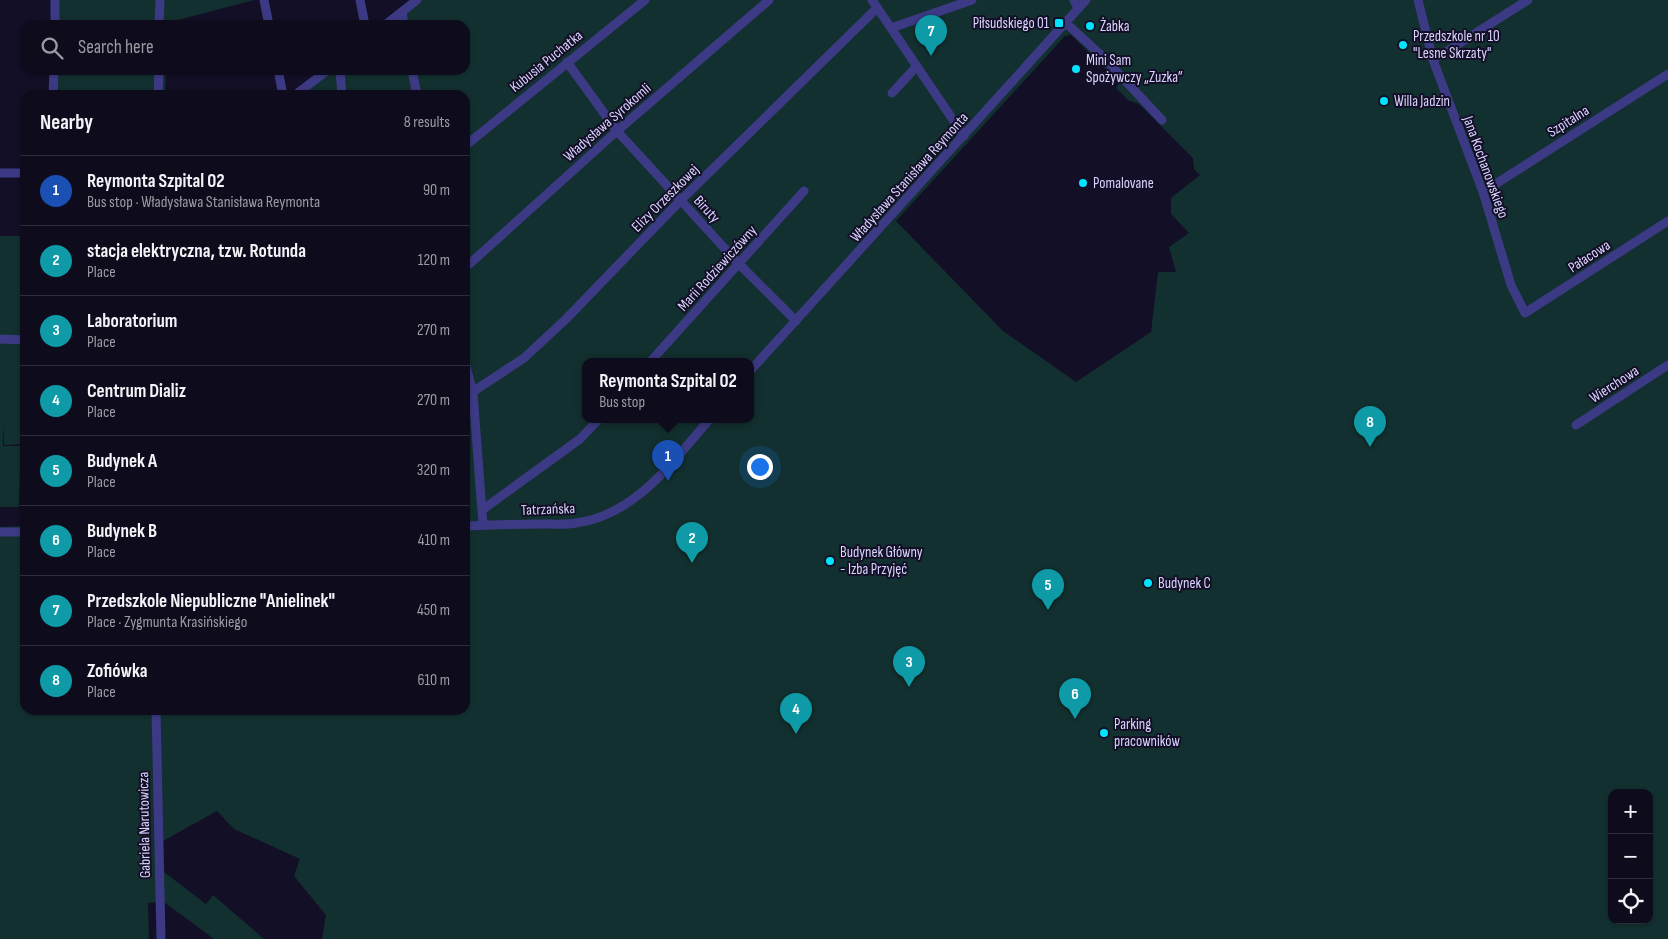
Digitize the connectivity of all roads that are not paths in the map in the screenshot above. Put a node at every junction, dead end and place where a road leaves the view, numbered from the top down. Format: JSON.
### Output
{"nodes":[{"id":1,"x":56,"y":0,"type":"edge"},
{"id":2,"x":160,"y":0,"type":"edge"},
{"id":3,"x":264,"y":0,"type":"edge"},
{"id":4,"x":360,"y":0,"type":"edge"},
{"id":5,"x":417,"y":0,"type":"edge"},
{"id":6,"x":645,"y":0,"type":"edge"},
{"id":7,"x":769,"y":0,"type":"edge"},
{"id":8,"x":972,"y":0,"type":"edge"},
{"id":9,"x":1074,"y":0,"type":"edge"},
{"id":10,"x":1086,"y":0,"type":"edge"},
{"id":11,"x":1418,"y":0,"type":"edge"},
{"id":12,"x":1528,"y":0,"type":"edge"},
{"id":13,"x":958,"y":2,"type":"edge"},
{"id":14,"x":875,"y":4,"type":"edge"},
{"id":15,"x":1078,"y":10,"type":"junction"},
{"id":16,"x":402,"y":12,"type":"junction"},
{"id":17,"x":55,"y":20,"type":"edge"},
{"id":18,"x":159,"y":20,"type":"edge"},
{"id":19,"x":268,"y":20,"type":"edge"},
{"id":20,"x":364,"y":20,"type":"edge"},
{"id":21,"x":392,"y":20,"type":"edge"},
{"id":22,"x":403,"y":20,"type":"edge"},
{"id":23,"x":1066,"y":23,"type":"junction"},
{"id":24,"x":891,"y":28,"type":"junction"},
{"id":25,"x":1433,"y":60,"type":"junction"},
{"id":26,"x":567,"y":62,"type":"junction"},
{"id":27,"x":917,"y":66,"type":"junction"},
{"id":28,"x":1668,"y":74,"type":"edge"},
{"id":29,"x":54,"y":75,"type":"edge"},
{"id":30,"x":159,"y":75,"type":"edge"},
{"id":31,"x":279,"y":75,"type":"edge"},
{"id":32,"x":322,"y":75,"type":"edge"},
{"id":33,"x":340,"y":75,"type":"edge"},
{"id":34,"x":413,"y":75,"type":"edge"},
{"id":35,"x":53,"y":90,"type":"edge"},
{"id":36,"x":158,"y":90,"type":"edge"},
{"id":37,"x":281,"y":90,"type":"edge"},
{"id":38,"x":302,"y":90,"type":"edge"},
{"id":39,"x":342,"y":90,"type":"edge"},
{"id":40,"x":416,"y":90,"type":"edge"},
{"id":41,"x":892,"y":93,"type":"dead end"},
{"id":42,"x":1162,"y":120,"type":"dead end"},
{"id":43,"x":617,"y":131,"type":"junction"},
{"id":44,"x":964,"y":136,"type":"junction"},
{"id":45,"x":470,"y":142,"type":"edge"},
{"id":46,"x":0,"y":173,"type":"edge"},
{"id":47,"x":20,"y":173,"type":"edge"},
{"id":48,"x":804,"y":191,"type":"dead end"},
{"id":49,"x":1483,"y":192,"type":"junction"},
{"id":50,"x":680,"y":201,"type":"junction"},
{"id":51,"x":1668,"y":221,"type":"edge"},
{"id":52,"x":470,"y":263,"type":"edge"},
{"id":53,"x":739,"y":264,"type":"junction"},
{"id":54,"x":1525,"y":313,"type":"joint"},
{"id":55,"x":796,"y":321,"type":"junction"},
{"id":56,"x":0,"y":338,"type":"edge"},
{"id":57,"x":20,"y":340,"type":"edge"},
{"id":58,"x":654,"y":358,"type":"edge"},
{"id":59,"x":1668,"y":365,"type":"edge"},
{"id":60,"x":754,"y":367,"type":"edge"},
{"id":61,"x":470,"y":394,"type":"edge"},
{"id":62,"x":470,"y":404,"type":"edge"},
{"id":63,"x":595,"y":423,"type":"edge"},
{"id":64,"x":706,"y":423,"type":"edge"},
{"id":65,"x":1576,"y":425,"type":"dead end"},
{"id":66,"x":482,"y":510,"type":"junction"},
{"id":67,"x":483,"y":525,"type":"junction"},
{"id":68,"x":470,"y":526,"type":"edge"},
{"id":69,"x":0,"y":532,"type":"edge"},
{"id":70,"x":20,"y":532,"type":"edge"},
{"id":71,"x":156,"y":715,"type":"edge"},
{"id":72,"x":161,"y":939,"type":"edge"}],
"edges":[{"from":1,"to":17,"type":"street"},
{"from":2,"to":18,"type":"street"},
{"from":3,"to":19,"type":"street"},
{"from":4,"to":20,"type":"street"},
{"from":5,"to":16,"type":"street"},
{"from":6,"to":26,"type":"street","name":"Kubusia Puchatka"},
{"from":7,"to":43,"type":"street","name":"Władysława Syrokomli"},
{"from":8,"to":13,"type":"street"},
{"from":9,"to":15,"type":"street"},
{"from":10,"to":15,"type":"street","name":"Władysława Stanisława Reymonta"},
{"from":11,"to":25,"type":"street","name":"Jana Kochanowskiego"},
{"from":12,"to":25,"type":"street"},
{"from":13,"to":24,"type":"street"},
{"from":14,"to":24,"type":"street"},
{"from":14,"to":50,"type":"street","name":"Elizy Orzeszkowej"},
{"from":15,"to":23,"type":"street","name":"Władysława Stanisława Reymonta"},
{"from":16,"to":21,"type":"street"},
{"from":16,"to":22,"type":"street"},
{"from":23,"to":42,"type":"street"},
{"from":23,"to":44,"type":"street","name":"Władysława Stanisława Reymonta"},
{"from":24,"to":27,"type":"street"},
{"from":25,"to":49,"type":"street","name":"Jana Kochanowskiego"},
{"from":26,"to":43,"type":"street","name":"Biruty"},
{"from":26,"to":45,"type":"street","name":"Kubusia Puchatka"},
{"from":27,"to":41,"type":"street"},
{"from":27,"to":44,"type":"street"},
{"from":28,"to":49,"type":"street","name":"Szpitalna"},
{"from":29,"to":35,"type":"street"},
{"from":30,"to":36,"type":"street"},
{"from":31,"to":37,"type":"street"},
{"from":32,"to":38,"type":"street"},
{"from":33,"to":39,"type":"street"},
{"from":34,"to":40,"type":"street"},
{"from":43,"to":50,"type":"street","name":"Biruty"},
{"from":43,"to":52,"type":"street","name":"Władysława Syrokomli"},
{"from":44,"to":55,"type":"street","name":"Władysława Stanisława Reymonta"},
{"from":46,"to":47,"type":"street"},
{"from":48,"to":53,"type":"street","name":"Marii Rodziewiczówny"},
{"from":49,"to":54,"type":"street","name":"Jana Kochanowskiego"},
{"from":50,"to":53,"type":"street","name":"Biruty"},
{"from":50,"to":61,"type":"street","name":"Elizy Orzeszkowej"},
{"from":51,"to":54,"type":"street","name":"Pałacowa"},
{"from":53,"to":55,"type":"street","name":"Biruty"},
{"from":53,"to":58,"type":"street","name":"Marii Rodziewiczówny"},
{"from":55,"to":60,"type":"street","name":"Władysława Stanisława Reymonta"},
{"from":56,"to":57,"type":"street"},
{"from":59,"to":65,"type":"street","name":"Wierchowa"},
{"from":62,"to":66,"type":"street"},
{"from":63,"to":66,"type":"street"},
{"from":64,"to":67,"type":"street","name":"Tatrzańska"},
{"from":66,"to":67,"type":"street"},
{"from":67,"to":68,"type":"street","name":"Tatrzańska"},
{"from":69,"to":70,"type":"street"},
{"from":71,"to":72,"type":"street","name":"Gabriela Narutowicza"}]}
